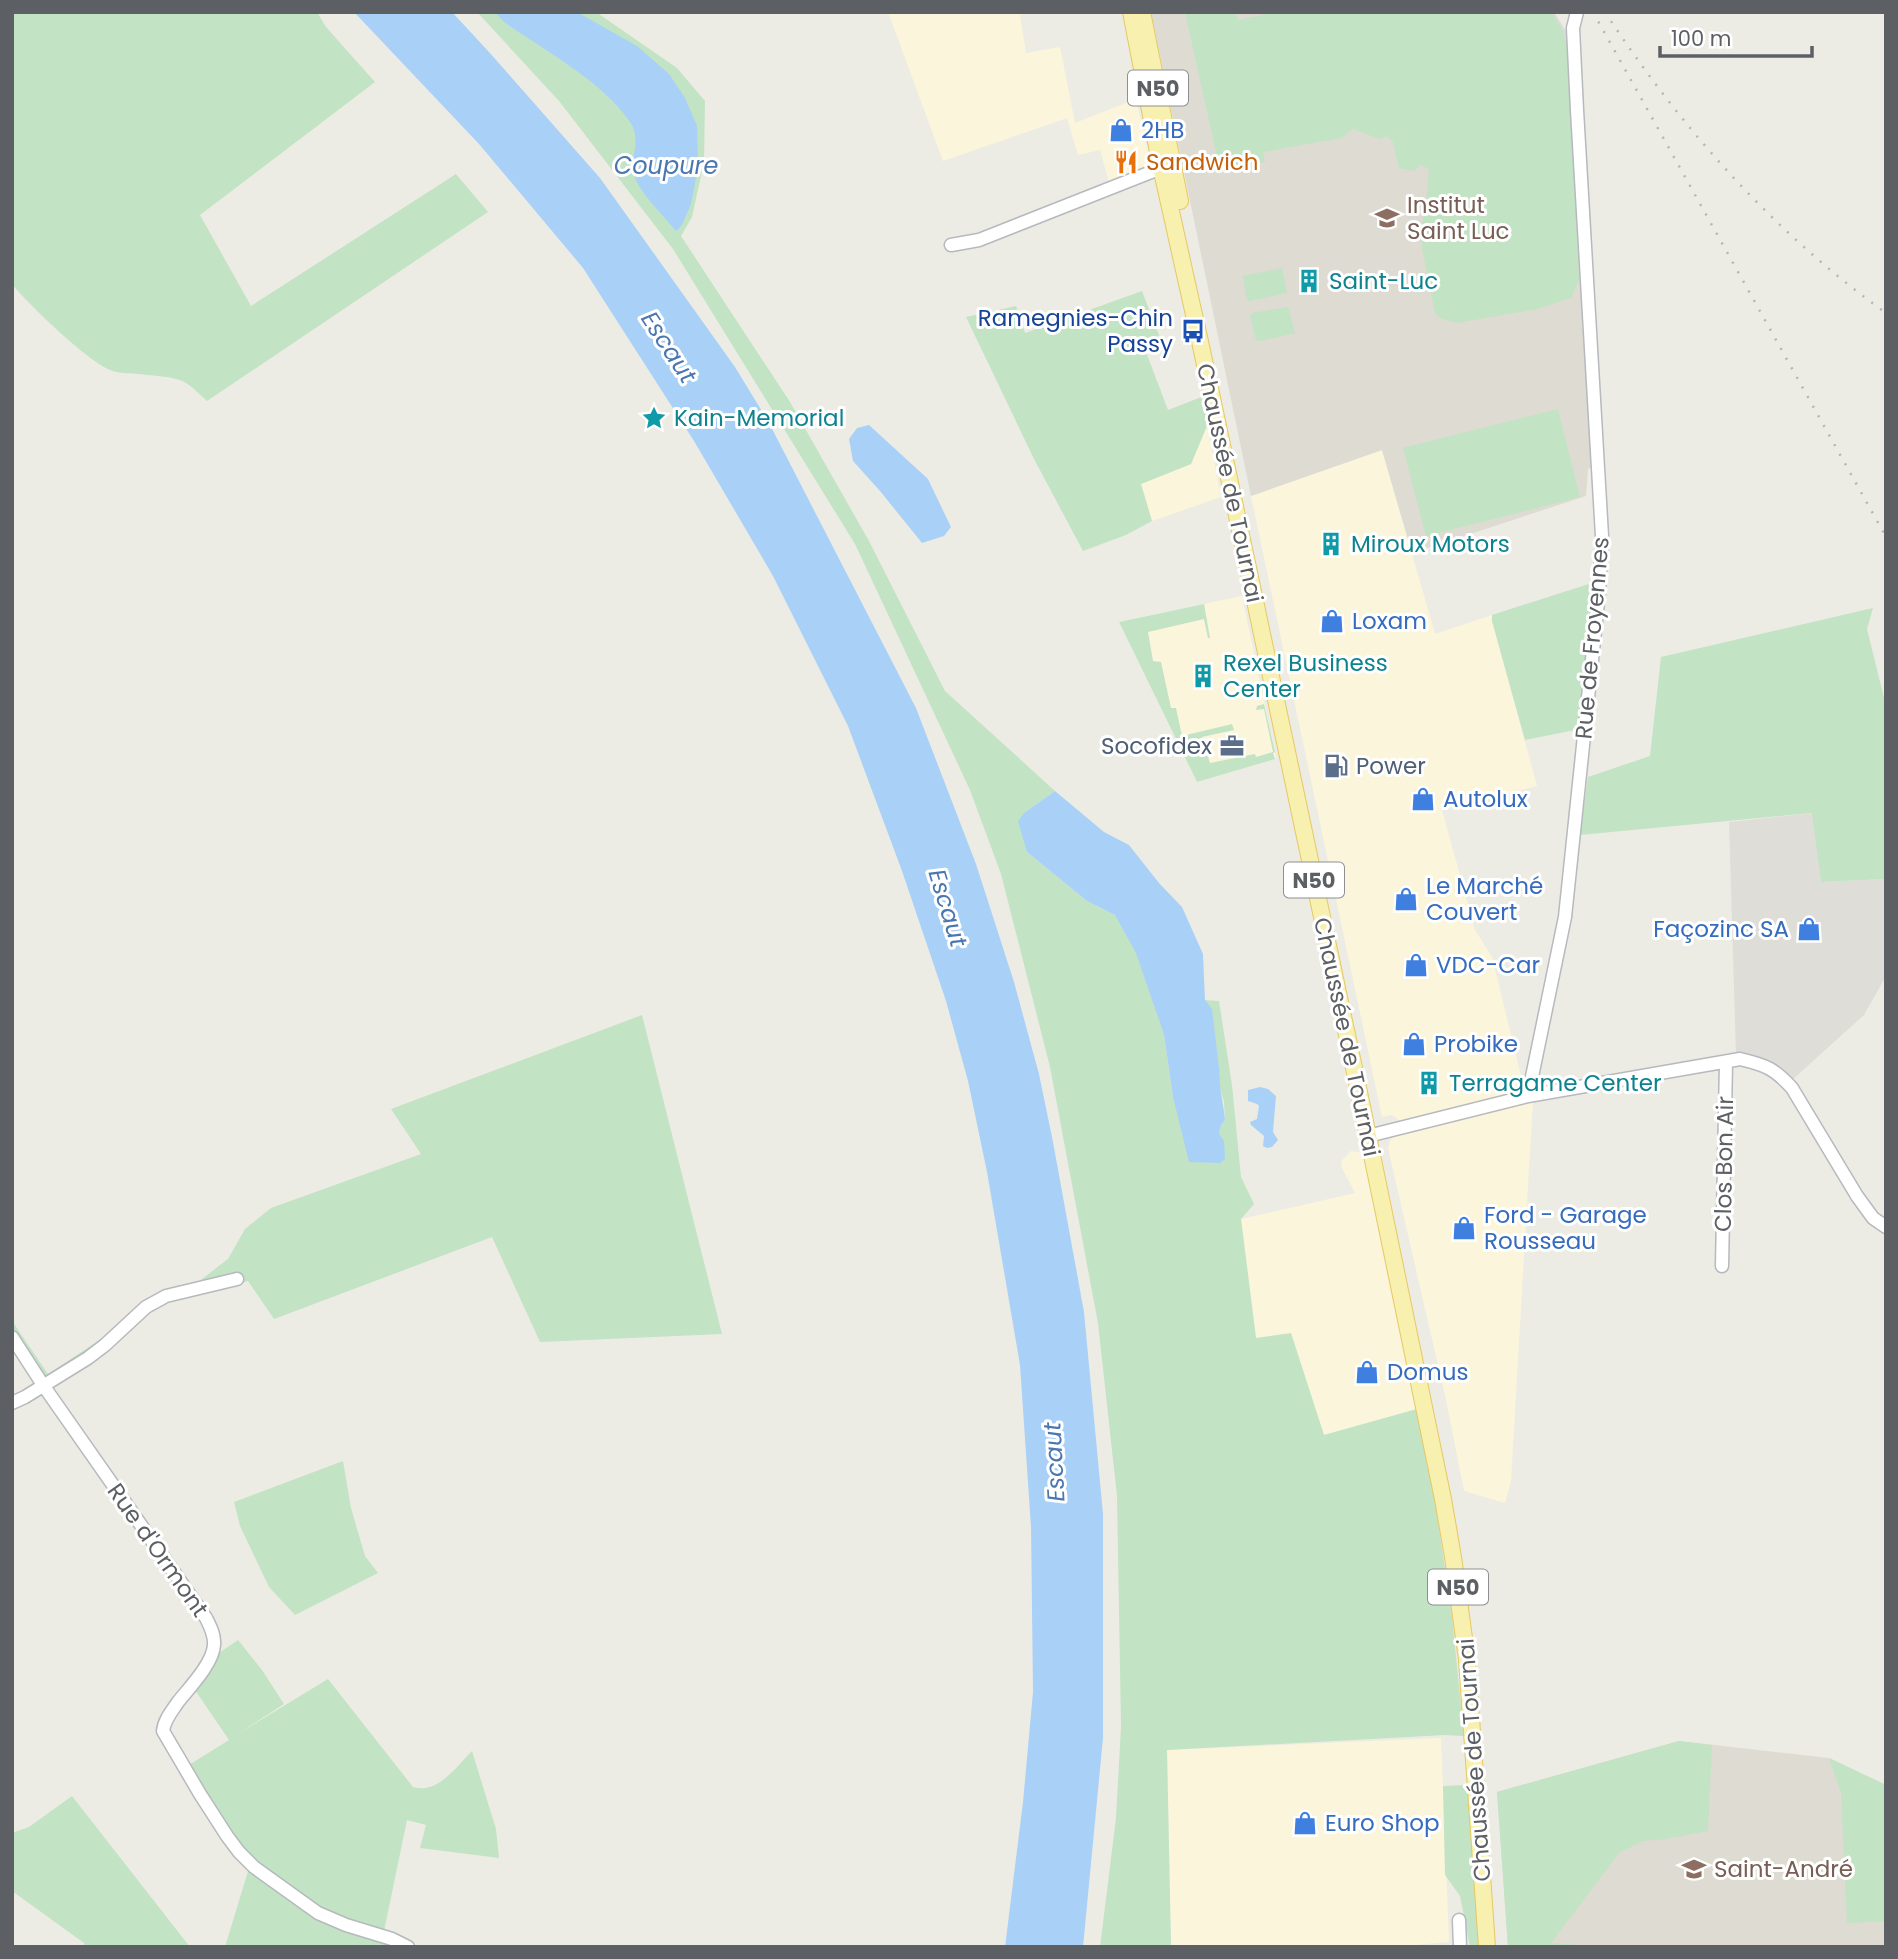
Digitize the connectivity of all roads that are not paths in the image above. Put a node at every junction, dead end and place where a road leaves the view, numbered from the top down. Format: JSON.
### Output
{"nodes":[{"id":1,"x":1131,"y":12,"type":"edge"},
{"id":2,"x":1142,"y":12,"type":"edge"},
{"id":3,"x":1577,"y":12,"type":"edge"},
{"id":4,"x":1167,"y":166,"type":"junction"},
{"id":5,"x":951,"y":245,"type":"dead end"},
{"id":6,"x":1726,"y":1062,"type":"junction"},
{"id":7,"x":1528,"y":1096,"type":"junction"},
{"id":8,"x":1373,"y":1134,"type":"junction"},
{"id":9,"x":1886,"y":1227,"type":"edge"},
{"id":10,"x":1723,"y":1266,"type":"dead end"},
{"id":11,"x":237,"y":1279,"type":"dead end"},
{"id":12,"x":12,"y":1337,"type":"edge"},
{"id":13,"x":43,"y":1385,"type":"junction"},
{"id":14,"x":12,"y":1403,"type":"edge"},
{"id":15,"x":1459,"y":1920,"type":"dead end"},
{"id":16,"x":408,"y":1947,"type":"edge"},
{"id":17,"x":1460,"y":1947,"type":"edge"},
{"id":18,"x":1488,"y":1947,"type":"edge"},
{"id":19,"x":1497,"y":1947,"type":"edge"}],
"edges":[{"from":1,"to":4,"type":"main road","name":"Chaussée de Tournai","number":"N50"},
{"from":2,"to":4,"type":"main road","name":"Chaussée de Tournai","number":"N50"},
{"from":3,"to":7,"type":"street","name":"Rue de Froyennes"},
{"from":4,"to":5,"type":"street"},
{"from":4,"to":8,"type":"main road","name":"Chaussée de Tournai","number":"N50"},
{"from":6,"to":7,"type":"street"},
{"from":6,"to":9,"type":"street"},
{"from":6,"to":10,"type":"street","name":"Clos Bon Air"},
{"from":7,"to":8,"type":"street"},
{"from":8,"to":18,"type":"main road","name":"Chaussée de Tournai","number":"N50"},
{"from":8,"to":19,"type":"main road","name":"Chaussée de Tournai","number":"N50"},
{"from":11,"to":13,"type":"street"},
{"from":12,"to":13,"type":"street","name":"Rue d'Ormont"},
{"from":13,"to":14,"type":"street"},
{"from":13,"to":16,"type":"street","name":"Rue d'Ormont"},
{"from":15,"to":17,"type":"street"}]}
